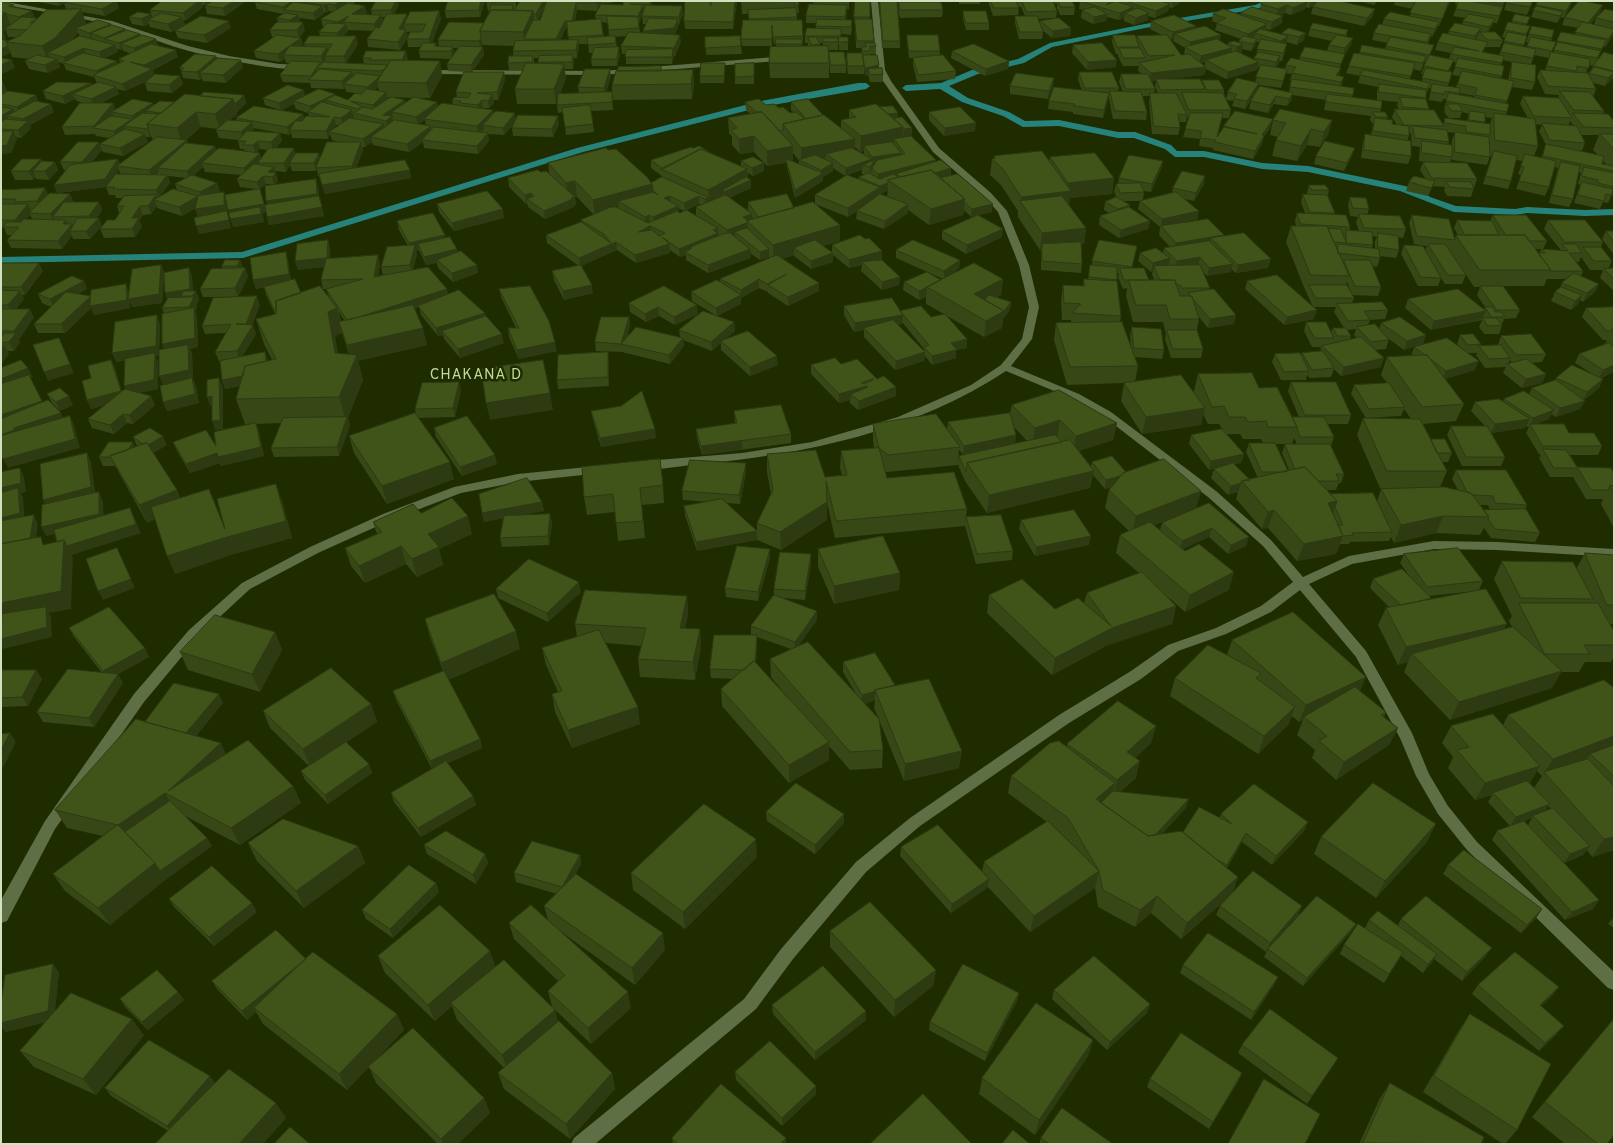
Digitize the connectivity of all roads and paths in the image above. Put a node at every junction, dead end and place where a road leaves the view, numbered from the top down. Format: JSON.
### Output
{"nodes":[{"id":1,"x":874,"y":1,"type":"edge"},
{"id":2,"x":1,"y":2,"type":"edge"},
{"id":3,"x":798,"y":58,"type":"edge"},
{"id":4,"x":872,"y":61,"type":"edge"},
{"id":5,"x":881,"y":66,"type":"junction"},
{"id":6,"x":314,"y":67,"type":"edge"},
{"id":7,"x":420,"y":72,"type":"edge"},
{"id":8,"x":1005,"y":367,"type":"junction"},
{"id":9,"x":634,"y":466,"type":"edge"},
{"id":10,"x":604,"y":469,"type":"edge"},
{"id":11,"x":1614,"y":553,"type":"edge"},
{"id":12,"x":1300,"y":583,"type":"junction"},
{"id":13,"x":1,"y":916,"type":"edge"},
{"id":14,"x":1614,"y":983,"type":"edge"},
{"id":15,"x":580,"y":1144,"type":"edge"}],
"edges":[{"from":1,"to":5,"type":"street"},
{"from":2,"to":6,"type":"street"},
{"from":3,"to":7,"type":"street"},
{"from":4,"to":5,"type":"street"},
{"from":5,"to":8,"type":"street"},
{"from":8,"to":9,"type":"street"},
{"from":8,"to":12,"type":"street"},
{"from":10,"to":13,"type":"street"},
{"from":11,"to":12,"type":"street"},
{"from":12,"to":14,"type":"street"},
{"from":12,"to":15,"type":"street"}]}
